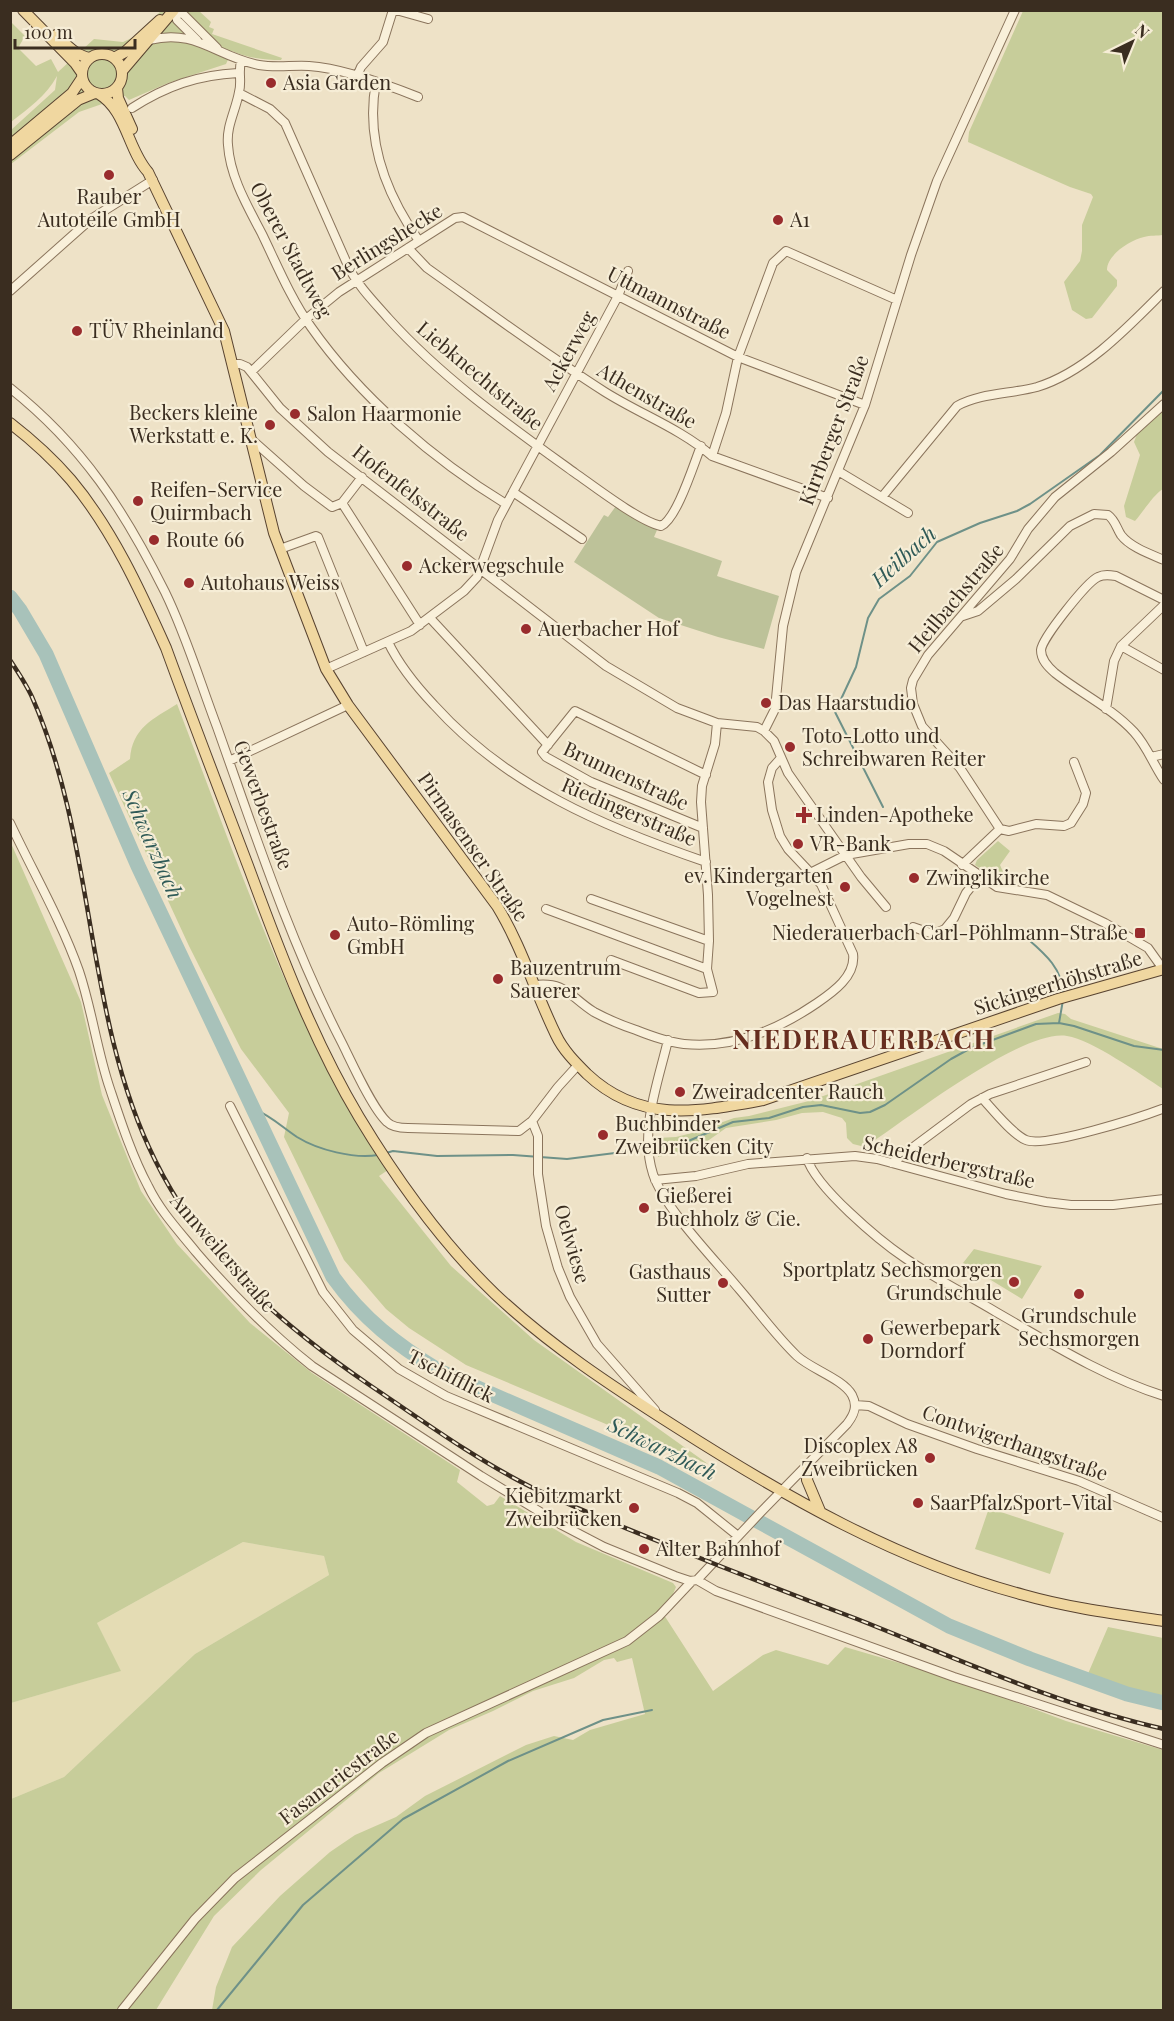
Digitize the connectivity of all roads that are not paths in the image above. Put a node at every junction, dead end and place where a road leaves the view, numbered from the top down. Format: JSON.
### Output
{"nodes":[{"id":1,"x":23,"y":10,"type":"edge"},
{"id":2,"x":27,"y":10,"type":"edge"},
{"id":3,"x":175,"y":10,"type":"edge"},
{"id":4,"x":395,"y":10,"type":"edge"},
{"id":5,"x":1014,"y":10,"type":"edge"},
{"id":6,"x":428,"y":19,"type":"dead end"},
{"id":7,"x":150,"y":40,"type":"junction"},
{"id":8,"x":202,"y":44,"type":"junction"},
{"id":9,"x":219,"y":50,"type":"junction"},
{"id":10,"x":90,"y":58,"type":"junction"},
{"id":11,"x":114,"y":58,"type":"junction"},
{"id":12,"x":241,"y":61,"type":"junction"},
{"id":13,"x":122,"y":71,"type":"junction"},
{"id":14,"x":238,"y":73,"type":"junction"},
{"id":15,"x":82,"y":76,"type":"junction"},
{"id":16,"x":357,"y":76,"type":"junction"},
{"id":17,"x":376,"y":82,"type":"junction"},
{"id":18,"x":117,"y":88,"type":"junction"},
{"id":19,"x":239,"y":93,"type":"junction"},
{"id":20,"x":97,"y":94,"type":"junction"},
{"id":21,"x":418,"y":97,"type":"dead end"},
{"id":22,"x":132,"y":108,"type":"dead end"},
{"id":23,"x":10,"y":144,"type":"edge"},
{"id":24,"x":10,"y":155,"type":"edge"},
{"id":25,"x":149,"y":171,"type":"junction"},
{"id":26,"x":463,"y":217,"type":"joint"},
{"id":27,"x":419,"y":241,"type":"junction"},
{"id":28,"x":408,"y":248,"type":"junction"},
{"id":29,"x":628,"y":271,"type":"dead end"},
{"id":30,"x":356,"y":280,"type":"junction"},
{"id":31,"x":10,"y":291,"type":"edge"},
{"id":32,"x":1164,"y":291,"type":"edge"},
{"id":33,"x":618,"y":296,"type":"junction"},
{"id":34,"x":897,"y":300,"type":"junction"},
{"id":35,"x":306,"y":319,"type":"junction"},
{"id":36,"x":738,"y":357,"type":"junction"},
{"id":37,"x":233,"y":364,"type":"junction"},
{"id":38,"x":251,"y":372,"type":"junction"},
{"id":39,"x":576,"y":373,"type":"junction"},
{"id":40,"x":10,"y":388,"type":"edge"},
{"id":41,"x":1164,"y":404,"type":"edge"},
{"id":42,"x":865,"y":405,"type":"junction"},
{"id":43,"x":10,"y":423,"type":"edge"},
{"id":44,"x":10,"y":434,"type":"edge"},
{"id":45,"x":250,"y":439,"type":"junction"},
{"id":46,"x":537,"y":445,"type":"junction"},
{"id":47,"x":700,"y":446,"type":"junction"},
{"id":48,"x":42,"y":450,"type":"junction"},
{"id":49,"x":712,"y":456,"type":"junction"},
{"id":50,"x":838,"y":471,"type":"junction"},
{"id":51,"x":362,"y":477,"type":"junction"},
{"id":52,"x":513,"y":492,"type":"junction"},
{"id":53,"x":882,"y":497,"type":"junction"},
{"id":54,"x":828,"y":498,"type":"junction"},
{"id":55,"x":342,"y":503,"type":"junction"},
{"id":56,"x":507,"y":504,"type":"junction"},
{"id":57,"x":908,"y":513,"type":"dead end"},
{"id":58,"x":582,"y":539,"type":"dead end"},
{"id":59,"x":280,"y":549,"type":"junction"},
{"id":60,"x":1164,"y":560,"type":"edge"},
{"id":61,"x":481,"y":570,"type":"junction"},
{"id":62,"x":1164,"y":600,"type":"edge"},
{"id":63,"x":1164,"y":605,"type":"edge"},
{"id":64,"x":962,"y":616,"type":"junction"},
{"id":65,"x":430,"y":618,"type":"junction"},
{"id":66,"x":420,"y":625,"type":"junction"},
{"id":67,"x":388,"y":642,"type":"junction"},
{"id":68,"x":1121,"y":646,"type":"junction"},
{"id":69,"x":364,"y":652,"type":"junction"},
{"id":70,"x":326,"y":669,"type":"junction"},
{"id":71,"x":1164,"y":670,"type":"edge"},
{"id":72,"x":348,"y":705,"type":"junction"},
{"id":73,"x":1106,"y":709,"type":"junction"},
{"id":74,"x":717,"y":723,"type":"junction"},
{"id":75,"x":765,"y":731,"type":"junction"},
{"id":76,"x":548,"y":745,"type":"junction"},
{"id":77,"x":1164,"y":754,"type":"edge"},
{"id":78,"x":1151,"y":757,"type":"junction"},
{"id":79,"x":780,"y":759,"type":"junction"},
{"id":80,"x":229,"y":760,"type":"junction"},
{"id":81,"x":1074,"y":762,"type":"dead end"},
{"id":82,"x":706,"y":775,"type":"junction"},
{"id":83,"x":1164,"y":780,"type":"edge"},
{"id":84,"x":10,"y":823,"type":"edge"},
{"id":85,"x":703,"y":828,"type":"junction"},
{"id":86,"x":1000,"y":829,"type":"junction"},
{"id":87,"x":846,"y":855,"type":"junction"},
{"id":88,"x":706,"y":862,"type":"junction"},
{"id":89,"x":962,"y":865,"type":"junction"},
{"id":90,"x":812,"y":873,"type":"junction"},
{"id":91,"x":979,"y":877,"type":"junction"},
{"id":92,"x":591,"y":899,"type":"dead end"},
{"id":93,"x":886,"y":907,"type":"dead end"},
{"id":94,"x":546,"y":909,"type":"dead end"},
{"id":95,"x":913,"y":927,"type":"dead end"},
{"id":96,"x":709,"y":941,"type":"junction"},
{"id":97,"x":611,"y":960,"type":"dead end"},
{"id":98,"x":707,"y":969,"type":"junction"},
{"id":99,"x":1163,"y":969,"type":"edge"},
{"id":100,"x":534,"y":985,"type":"junction"},
{"id":101,"x":668,"y":1041,"type":"junction"},
{"id":102,"x":1086,"y":1062,"type":"dead end"},
{"id":103,"x":578,"y":1065,"type":"junction"},
{"id":104,"x":982,"y":1098,"type":"junction"},
{"id":105,"x":230,"y":1106,"type":"dead end"},
{"id":106,"x":652,"y":1109,"type":"junction"},
{"id":107,"x":1162,"y":1109,"type":"edge"},
{"id":108,"x":532,"y":1121,"type":"junction"},
{"id":109,"x":807,"y":1158,"type":"junction"},
{"id":110,"x":892,"y":1163,"type":"junction"},
{"id":111,"x":655,"y":1180,"type":"junction"},
{"id":112,"x":1164,"y":1199,"type":"edge"},
{"id":113,"x":1164,"y":1396,"type":"edge"},
{"id":114,"x":855,"y":1405,"type":"junction"},
{"id":115,"x":663,"y":1419,"type":"junction"},
{"id":116,"x":808,"y":1465,"type":"junction"},
{"id":117,"x":782,"y":1491,"type":"junction"},
{"id":118,"x":820,"y":1511,"type":"junction"},
{"id":119,"x":1164,"y":1518,"type":"edge"},
{"id":120,"x":741,"y":1533,"type":"junction"},
{"id":121,"x":695,"y":1580,"type":"junction"},
{"id":122,"x":1164,"y":1622,"type":"edge"},
{"id":123,"x":1164,"y":1745,"type":"edge"},
{"id":124,"x":123,"y":2010,"type":"edge"}],
"edges":[{"from":1,"to":15,"type":"main road"},
{"from":2,"to":10,"type":"main road"},
{"from":3,"to":7,"type":"main road"},
{"from":3,"to":8,"type":"street"},
{"from":3,"to":9,"type":"street"},
{"from":3,"to":11,"type":"main road"},
{"from":4,"to":6,"type":"street"},
{"from":4,"to":16,"type":"street"},
{"from":5,"to":34,"type":"street","name":"Kirrberger Straße"},
{"from":7,"to":8,"type":"street"},
{"from":7,"to":13,"type":"main road"},
{"from":8,"to":9,"type":"street"},
{"from":9,"to":12,"type":"street"},
{"from":10,"to":11,"type":"main road"},
{"from":10,"to":15,"type":"main road"},
{"from":11,"to":13,"type":"main road"},
{"from":12,"to":14,"type":"street","name":"Oberer Stadtweg"},
{"from":12,"to":16,"type":"street"},
{"from":13,"to":18,"type":"main road"},
{"from":14,"to":19,"type":"street","name":"Oberer Stadtweg"},
{"from":14,"to":22,"type":"street"},
{"from":15,"to":20,"type":"main road"},
{"from":15,"to":23,"type":"main road"},
{"from":16,"to":17,"type":"street"},
{"from":17,"to":21,"type":"street"},
{"from":17,"to":27,"type":"street"},
{"from":18,"to":20,"type":"main road"},
{"from":18,"to":25,"type":"main road"},
{"from":19,"to":30,"type":"street","name":"Liebknechtstraße"},
{"from":19,"to":35,"type":"street","name":"Oberer Stadtweg"},
{"from":20,"to":24,"type":"main road"},
{"from":20,"to":25,"type":"main road"},
{"from":25,"to":31,"type":"street"},
{"from":25,"to":37,"type":"main road"},
{"from":26,"to":27,"type":"street","name":"Berlingshecke"},
{"from":26,"to":33,"type":"street","name":"Uttmannstraße"},
{"from":27,"to":28,"type":"street","name":"Berlingshecke"},
{"from":28,"to":30,"type":"street","name":"Berlingshecke"},
{"from":28,"to":39,"type":"street","name":"Athenstraße"},
{"from":29,"to":33,"type":"street","name":"Ackerweg"},
{"from":30,"to":35,"type":"street","name":"Berlingshecke"},
{"from":30,"to":46,"type":"street","name":"Liebknechtstraße"},
{"from":32,"to":53,"type":"street"},
{"from":33,"to":36,"type":"street","name":"Uttmannstraße"},
{"from":33,"to":39,"type":"street","name":"Ackerweg"},
{"from":34,"to":36,"type":"street"},
{"from":34,"to":42,"type":"street","name":"Kirrberger Straße"},
{"from":35,"to":38,"type":"street","name":"Berlingshecke"},
{"from":35,"to":56,"type":"street","name":"Oberer Stadtweg"},
{"from":36,"to":42,"type":"street","name":"Uttmannstraße"},
{"from":36,"to":49,"type":"street"},
{"from":37,"to":38,"type":"street","name":"Hofenfelsstraße"},
{"from":37,"to":45,"type":"main road","name":"Pirmasenser Straße"},
{"from":38,"to":51,"type":"street","name":"Hofenfelsstraße"},
{"from":39,"to":46,"type":"street","name":"Ackerweg"},
{"from":39,"to":47,"type":"street","name":"Athenstraße"},
{"from":40,"to":80,"type":"street","name":"Gewerbestraße"},
{"from":41,"to":64,"type":"street","name":"Heilbachstraße"},
{"from":42,"to":50,"type":"street","name":"Kirrberger Straße"},
{"from":43,"to":48,"type":"main road"},
{"from":44,"to":48,"type":"main road"},
{"from":45,"to":55,"type":"street"},
{"from":45,"to":59,"type":"main road","name":"Pirmasenser Straße"},
{"from":46,"to":47,"type":"street","name":"Liebknechtstraße"},
{"from":46,"to":52,"type":"street","name":"Ackerweg"},
{"from":47,"to":49,"type":"street","name":"Athenstraße"},
{"from":48,"to":115,"type":"main road"},
{"from":49,"to":54,"type":"street","name":"Athenstraße"},
{"from":50,"to":53,"type":"street"},
{"from":50,"to":54,"type":"street","name":"Kirrberger Straße"},
{"from":51,"to":55,"type":"street"},
{"from":51,"to":61,"type":"street","name":"Hofenfelsstraße"},
{"from":52,"to":56,"type":"street","name":"Ackerweg"},
{"from":52,"to":58,"type":"street"},
{"from":53,"to":57,"type":"street"},
{"from":54,"to":75,"type":"street","name":"Kirrberger Straße"},
{"from":55,"to":66,"type":"street"},
{"from":56,"to":61,"type":"street","name":"Ackerweg"},
{"from":59,"to":69,"type":"street"},
{"from":59,"to":70,"type":"main road","name":"Pirmasenser Straße"},
{"from":60,"to":64,"type":"street"},
{"from":61,"to":65,"type":"street","name":"Ackerweg"},
{"from":61,"to":74,"type":"street","name":"Hofenfelsstraße"},
{"from":62,"to":73,"type":"street"},
{"from":63,"to":68,"type":"street"},
{"from":64,"to":86,"type":"street","name":"Heilbachstraße"},
{"from":65,"to":66,"type":"street","name":"Ackerweg"},
{"from":65,"to":76,"type":"street","name":"Brunnenstraße"},
{"from":66,"to":67,"type":"street","name":"Ackerweg"},
{"from":67,"to":69,"type":"street","name":"Ackerweg"},
{"from":67,"to":88,"type":"street","name":"Riedingerstraße"},
{"from":68,"to":71,"type":"street"},
{"from":68,"to":73,"type":"street"},
{"from":69,"to":70,"type":"street","name":"Ackerweg"},
{"from":70,"to":72,"type":"main road","name":"Pirmasenser Straße"},
{"from":72,"to":80,"type":"street"},
{"from":72,"to":100,"type":"main road","name":"Pirmasenser Straße"},
{"from":73,"to":78,"type":"street"},
{"from":74,"to":75,"type":"street","name":"Hofenfelsstraße"},
{"from":74,"to":82,"type":"street"},
{"from":75,"to":79,"type":"street"},
{"from":76,"to":82,"type":"street"},
{"from":76,"to":85,"type":"street","name":"Brunnenstraße"},
{"from":77,"to":78,"type":"street"},
{"from":78,"to":83,"type":"street"},
{"from":79,"to":87,"type":"street"},
{"from":79,"to":90,"type":"street"},
{"from":80,"to":108,"type":"street","name":"Gewerbestraße"},
{"from":81,"to":86,"type":"street"},
{"from":82,"to":85,"type":"street"},
{"from":84,"to":121,"type":"street","name":"Annweilerstraße"},
{"from":85,"to":88,"type":"street"},
{"from":86,"to":89,"type":"street"},
{"from":87,"to":89,"type":"street"},
{"from":87,"to":90,"type":"street"},
{"from":87,"to":93,"type":"street"},
{"from":88,"to":96,"type":"street"},
{"from":89,"to":91,"type":"street"},
{"from":90,"to":101,"type":"street"},
{"from":91,"to":95,"type":"street"},
{"from":91,"to":99,"type":"street"},
{"from":92,"to":96,"type":"street"},
{"from":94,"to":98,"type":"street"},
{"from":96,"to":98,"type":"street"},
{"from":97,"to":98,"type":"street"},
{"from":99,"to":106,"type":"main road","name":"Sickingerhöhstraße"},
{"from":100,"to":101,"type":"street"},
{"from":100,"to":103,"type":"main road","name":"Sickingerhöhstraße"},
{"from":101,"to":106,"type":"street"},
{"from":102,"to":104,"type":"street"},
{"from":103,"to":106,"type":"main road","name":"Sickingerhöhstraße"},
{"from":103,"to":108,"type":"street"},
{"from":104,"to":107,"type":"street"},
{"from":104,"to":110,"type":"street"},
{"from":105,"to":120,"type":"street","name":"Tschifflick"},
{"from":106,"to":111,"type":"street"},
{"from":108,"to":115,"type":"street","name":"Oelwiese"},
{"from":109,"to":110,"type":"street","name":"Scheiderbergstraße"},
{"from":109,"to":111,"type":"street","name":"Scheiderbergstraße"},
{"from":109,"to":113,"type":"street"},
{"from":110,"to":112,"type":"street","name":"Scheiderbergstraße"},
{"from":111,"to":114,"type":"street"},
{"from":114,"to":116,"type":"street"},
{"from":114,"to":119,"type":"street","name":"Contwigerhangstraße"},
{"from":115,"to":117,"type":"main road"},
{"from":116,"to":117,"type":"street"},
{"from":116,"to":118,"type":"main road"},
{"from":117,"to":118,"type":"main road"},
{"from":117,"to":120,"type":"street"},
{"from":118,"to":122,"type":"main road"},
{"from":120,"to":121,"type":"street"},
{"from":121,"to":123,"type":"street"},
{"from":121,"to":124,"type":"street","name":"Fasaneriestraße"}]}
